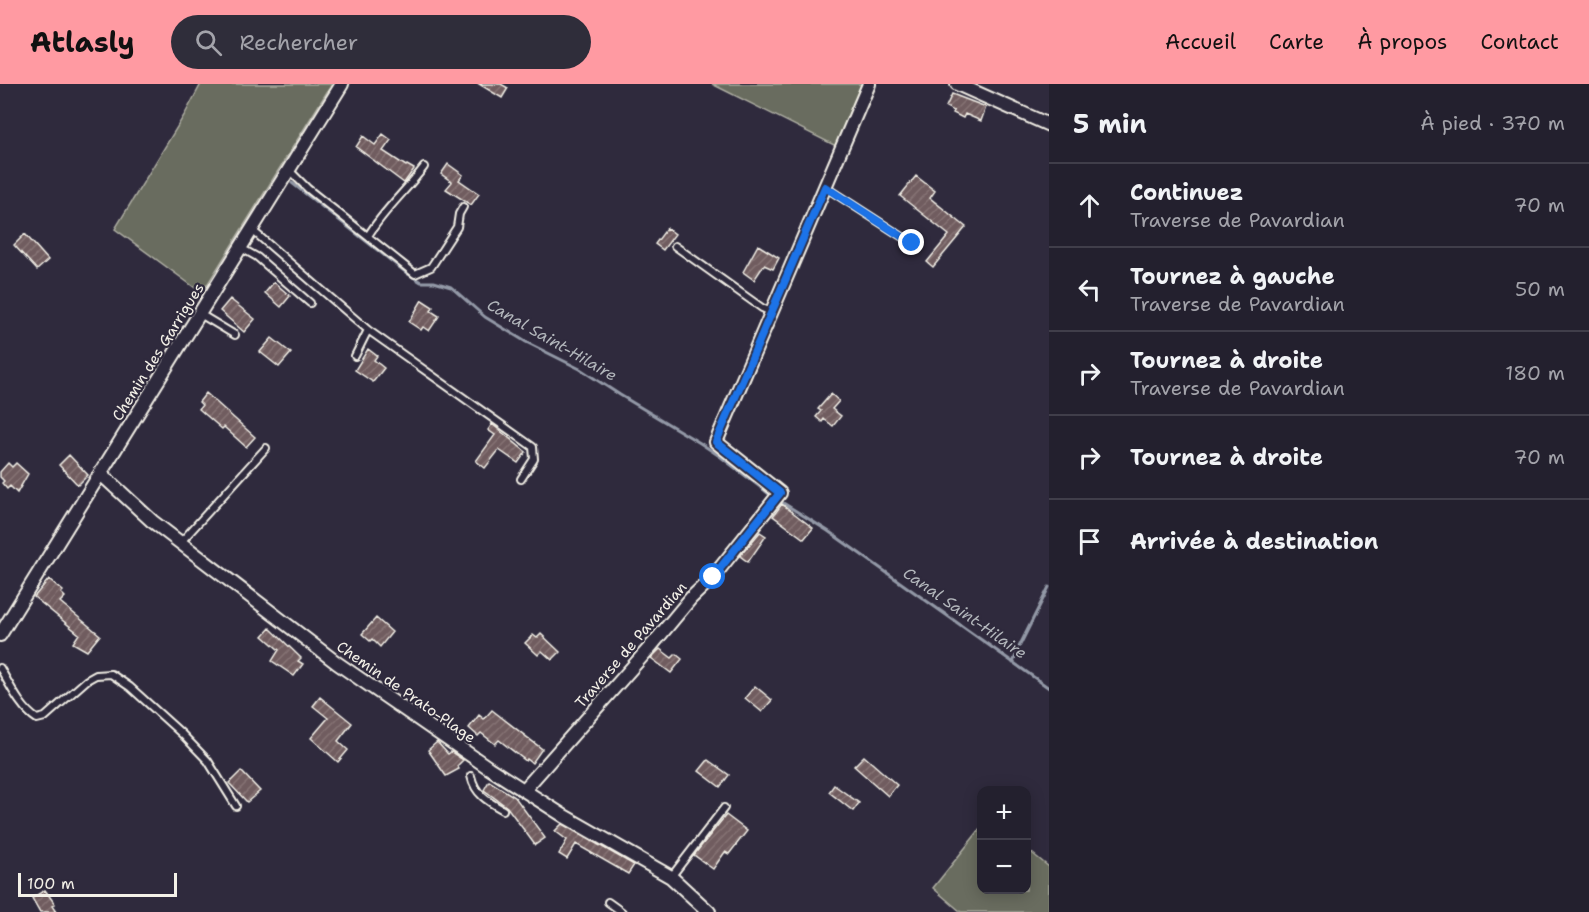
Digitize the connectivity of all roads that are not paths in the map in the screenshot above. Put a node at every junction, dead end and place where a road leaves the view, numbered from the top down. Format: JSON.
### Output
{"nodes":[{"id":1,"x":342,"y":84,"type":"edge"},
{"id":2,"x":868,"y":84,"type":"edge"},
{"id":3,"x":957,"y":84,"type":"edge"},
{"id":4,"x":1049,"y":126,"type":"edge"},
{"id":5,"x":424,"y":167,"type":"dead end"},
{"id":6,"x":289,"y":170,"type":"junction"},
{"id":7,"x":825,"y":187,"type":"junction"},
{"id":8,"x":463,"y":207,"type":"dead end"},
{"id":9,"x":251,"y":230,"type":"junction"},
{"id":10,"x":368,"y":236,"type":"junction"},
{"id":11,"x":912,"y":243,"type":"dead end"},
{"id":12,"x":675,"y":246,"type":"dead end"},
{"id":13,"x":241,"y":248,"type":"junction"},
{"id":14,"x":310,"y":303,"type":"dead end"},
{"id":15,"x":771,"y":312,"type":"junction"},
{"id":16,"x":200,"y":313,"type":"junction"},
{"id":17,"x":368,"y":330,"type":"junction"},
{"id":18,"x":235,"y":335,"type":"dead end"},
{"id":19,"x":355,"y":356,"type":"dead end"},
{"id":20,"x":266,"y":448,"type":"dead end"},
{"id":21,"x":101,"y":474,"type":"junction"},
{"id":22,"x":521,"y":479,"type":"dead end"},
{"id":23,"x":180,"y":543,"type":"junction"},
{"id":24,"x":0,"y":635,"type":"edge"},
{"id":25,"x":0,"y":668,"type":"edge"},
{"id":26,"x":471,"y":776,"type":"dead end"},
{"id":27,"x":524,"y":790,"type":"junction"},
{"id":28,"x":236,"y":806,"type":"dead end"},
{"id":29,"x":724,"y":808,"type":"dead end"},
{"id":30,"x":503,"y":810,"type":"dead end"},
{"id":31,"x":671,"y":877,"type":"junction"},
{"id":32,"x":608,"y":902,"type":"dead end"},
{"id":33,"x":622,"y":912,"type":"edge"},
{"id":34,"x":709,"y":912,"type":"edge"}],
"edges":[{"from":1,"to":6,"type":"street","name":"Chemin des Garrigues"},
{"from":2,"to":7,"type":"street","name":"Traverse de Pavardian"},
{"from":3,"to":4,"type":"street"},
{"from":5,"to":10,"type":"lane"},
{"from":6,"to":9,"type":"street","name":"Chemin des Garrigues"},
{"from":6,"to":10,"type":"lane"},
{"from":7,"to":11,"type":"lane"},
{"from":7,"to":15,"type":"street","name":"Traverse de Pavardian"},
{"from":8,"to":10,"type":"lane"},
{"from":9,"to":13,"type":"street","name":"Chemin des Garrigues"},
{"from":9,"to":17,"type":"lane"},
{"from":12,"to":15,"type":"lane"},
{"from":13,"to":14,"type":"lane"},
{"from":13,"to":16,"type":"street","name":"Chemin des Garrigues"},
{"from":15,"to":27,"type":"street","name":"Traverse de Pavardian"},
{"from":16,"to":18,"type":"lane"},
{"from":16,"to":21,"type":"street","name":"Chemin des Garrigues"},
{"from":17,"to":19,"type":"lane"},
{"from":17,"to":22,"type":"lane"},
{"from":20,"to":23,"type":"lane"},
{"from":21,"to":23,"type":"street","name":"Chemin de Prato-Plage"},
{"from":21,"to":24,"type":"street","name":"Chemin des Garrigues"},
{"from":23,"to":27,"type":"street","name":"Chemin de Prato-Plage"},
{"from":25,"to":28,"type":"lane"},
{"from":26,"to":30,"type":"lane"},
{"from":27,"to":31,"type":"street","name":"Chemin de Prato-Plage"},
{"from":29,"to":31,"type":"lane"},
{"from":31,"to":34,"type":"street","name":"Chemin de Prato-Plage"},
{"from":32,"to":33,"type":"lane"}]}
